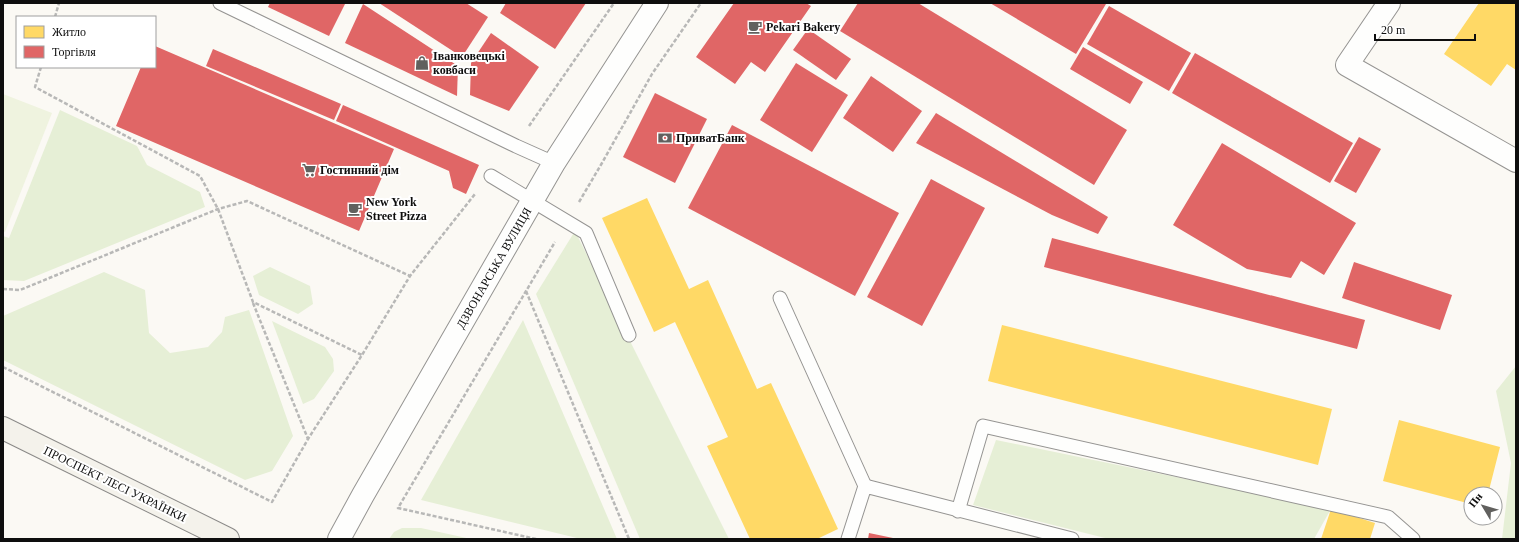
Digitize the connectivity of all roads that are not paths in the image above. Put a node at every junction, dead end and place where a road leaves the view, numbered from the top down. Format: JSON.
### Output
{"nodes":[{"id":1,"x":220,"y":3,"type":"edge"},
{"id":2,"x":657,"y":3,"type":"edge"},
{"id":3,"x":1389,"y":3,"type":"edge"},
{"id":4,"x":1516,"y":161,"type":"edge"},
{"id":5,"x":554,"y":163,"type":"junction"},
{"id":6,"x":491,"y":176,"type":"road end"},
{"id":7,"x":532,"y":201,"type":"junction"},
{"id":8,"x":780,"y":298,"type":"dead end"},
{"id":9,"x":629,"y":335,"type":"dead end"},
{"id":10,"x":3,"y":428,"type":"edge"},
{"id":11,"x":865,"y":486,"type":"junction"},
{"id":12,"x":958,"y":511,"type":"junction"},
{"id":13,"x":228,"y":539,"type":"edge"},
{"id":14,"x":339,"y":539,"type":"edge"},
{"id":15,"x":848,"y":539,"type":"edge"},
{"id":16,"x":1072,"y":539,"type":"edge"},
{"id":17,"x":1413,"y":539,"type":"edge"}],
"edges":[{"from":1,"to":5,"type":"lane"},
{"from":2,"to":5,"type":"street","name":"ДЗВОНАРСЬКА ВУЛИЦЯ"},
{"from":3,"to":4,"type":"street"},
{"from":5,"to":7,"type":"street","name":"ДЗВОНАРСЬКА ВУЛИЦЯ"},
{"from":6,"to":7,"type":"lane"},
{"from":7,"to":9,"type":"lane"},
{"from":7,"to":14,"type":"street","name":"ДЗВОНАРСЬКА ВУЛИЦЯ"},
{"from":8,"to":11,"type":"lane"},
{"from":10,"to":13,"type":"main road","name":"ПРОСПЕКТ ЛЕСІ УКРАЇНКИ"},
{"from":11,"to":12,"type":"lane"},
{"from":11,"to":15,"type":"lane"},
{"from":12,"to":16,"type":"lane"},
{"from":12,"to":17,"type":"lane"}]}
